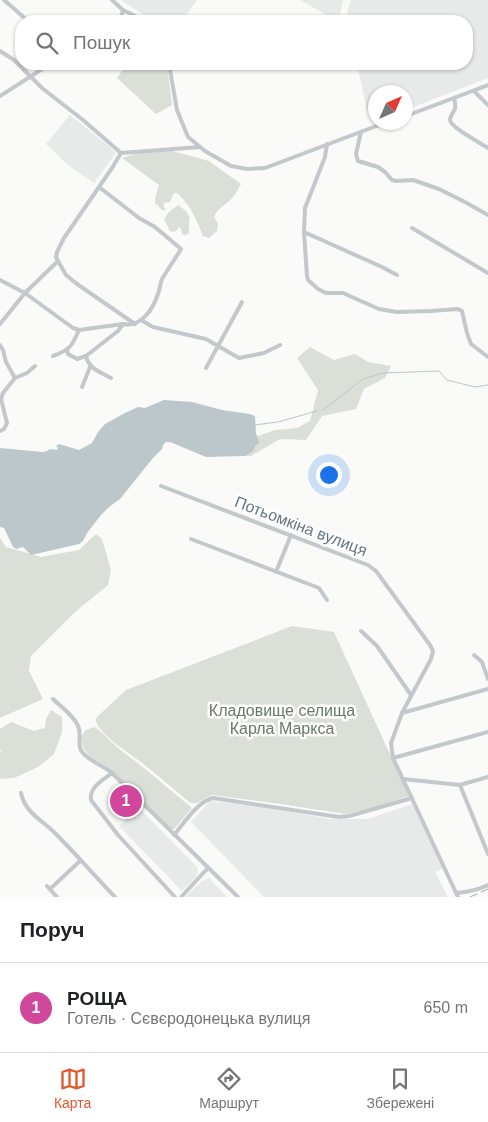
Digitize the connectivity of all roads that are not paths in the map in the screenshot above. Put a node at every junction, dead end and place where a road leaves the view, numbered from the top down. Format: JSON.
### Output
{"nodes":[{"id":1,"x":4,"y":0,"type":"edge"},
{"id":2,"x":112,"y":0,"type":"edge"},
{"id":3,"x":123,"y":10,"type":"junction"},
{"id":4,"x":21,"y":15,"type":"edge"},
{"id":5,"x":122,"y":15,"type":"edge"},
{"id":6,"x":133,"y":15,"type":"edge"},
{"id":7,"x":0,"y":51,"type":"edge"},
{"id":8,"x":15,"y":61,"type":"edge"},
{"id":9,"x":25,"y":70,"type":"edge"},
{"id":10,"x":42,"y":70,"type":"edge"},
{"id":11,"x":171,"y":70,"type":"edge"},
{"id":12,"x":32,"y":77,"type":"junction"},
{"id":13,"x":488,"y":85,"type":"edge"},
{"id":14,"x":474,"y":90,"type":"junction"},
{"id":15,"x":0,"y":96,"type":"edge"},
{"id":16,"x":454,"y":98,"type":"junction"},
{"id":17,"x":488,"y":106,"type":"edge"},
{"id":18,"x":413,"y":113,"type":"edge"},
{"id":19,"x":368,"y":129,"type":"edge"},
{"id":20,"x":361,"y":132,"type":"junction"},
{"id":21,"x":327,"y":144,"type":"junction"},
{"id":22,"x":200,"y":147,"type":"junction"},
{"id":23,"x":488,"y":148,"type":"edge"},
{"id":24,"x":121,"y":153,"type":"junction"},
{"id":25,"x":100,"y":186,"type":"junction"},
{"id":26,"x":488,"y":215,"type":"edge"},
{"id":27,"x":412,"y":228,"type":"dead end"},
{"id":28,"x":304,"y":232,"type":"junction"},
{"id":29,"x":58,"y":261,"type":"junction"},
{"id":30,"x":488,"y":273,"type":"edge"},
{"id":31,"x":397,"y":276,"type":"dead end"},
{"id":32,"x":0,"y":280,"type":"edge"},
{"id":33,"x":25,"y":293,"type":"junction"},
{"id":34,"x":242,"y":302,"type":"dead end"},
{"id":35,"x":141,"y":320,"type":"junction"},
{"id":36,"x":0,"y":324,"type":"edge"},
{"id":37,"x":123,"y":324,"type":"junction"},
{"id":38,"x":135,"y":324,"type":"junction"},
{"id":39,"x":79,"y":330,"type":"junction"},
{"id":40,"x":0,"y":345,"type":"edge"},
{"id":41,"x":280,"y":345,"type":"dead end"},
{"id":42,"x":218,"y":346,"type":"junction"},
{"id":43,"x":67,"y":349,"type":"junction"},
{"id":44,"x":53,"y":356,"type":"dead end"},
{"id":45,"x":86,"y":356,"type":"junction"},
{"id":46,"x":488,"y":357,"type":"edge"},
{"id":47,"x":35,"y":366,"type":"dead end"},
{"id":48,"x":90,"y":366,"type":"junction"},
{"id":49,"x":206,"y":368,"type":"dead end"},
{"id":50,"x":15,"y":378,"type":"junction"},
{"id":51,"x":110,"y":378,"type":"dead end"},
{"id":52,"x":82,"y":387,"type":"dead end"},
{"id":53,"x":0,"y":431,"type":"edge"},
{"id":54,"x":162,"y":486,"type":"dead end"},
{"id":55,"x":291,"y":535,"type":"junction"},
{"id":56,"x":191,"y":539,"type":"dead end"},
{"id":57,"x":276,"y":572,"type":"junction"},
{"id":58,"x":327,"y":600,"type":"dead end"},
{"id":59,"x":361,"y":631,"type":"dead end"},
{"id":60,"x":474,"y":655,"type":"dead end"},
{"id":61,"x":488,"y":679,"type":"edge"},
{"id":62,"x":488,"y":689,"type":"edge"},
{"id":63,"x":411,"y":695,"type":"junction"},
{"id":64,"x":53,"y":699,"type":"dead end"},
{"id":65,"x":402,"y":713,"type":"junction"},
{"id":66,"x":488,"y":732,"type":"edge"},
{"id":67,"x":393,"y":758,"type":"junction"},
{"id":68,"x":112,"y":773,"type":"junction"},
{"id":69,"x":488,"y":777,"type":"edge"},
{"id":70,"x":403,"y":779,"type":"junction"},
{"id":71,"x":460,"y":785,"type":"junction"},
{"id":72,"x":21,"y":793,"type":"dead end"},
{"id":73,"x":412,"y":798,"type":"junction"},
{"id":74,"x":174,"y":835,"type":"junction"},
{"id":75,"x":488,"y":854,"type":"edge"},
{"id":76,"x":80,"y":860,"type":"junction"},
{"id":77,"x":208,"y":868,"type":"junction"},
{"id":78,"x":488,"y":885,"type":"edge"},
{"id":79,"x":457,"y":895,"type":"edge"},
{"id":80,"x":57,"y":897,"type":"edge"},
{"id":81,"x":114,"y":897,"type":"edge"},
{"id":82,"x":175,"y":897,"type":"edge"},
{"id":83,"x":181,"y":897,"type":"edge"},
{"id":84,"x":238,"y":897,"type":"edge"}],
"edges":[{"from":1,"to":4,"type":"street"},
{"from":2,"to":3,"type":"street"},
{"from":3,"to":5,"type":"street"},
{"from":3,"to":6,"type":"street"},
{"from":7,"to":8,"type":"street"},
{"from":9,"to":12,"type":"street"},
{"from":10,"to":12,"type":"street"},
{"from":11,"to":22,"type":"street"},
{"from":12,"to":15,"type":"street"},
{"from":12,"to":24,"type":"street"},
{"from":13,"to":14,"type":"street"},
{"from":14,"to":16,"type":"street"},
{"from":14,"to":17,"type":"street"},
{"from":16,"to":18,"type":"street"},
{"from":16,"to":23,"type":"street"},
{"from":19,"to":20,"type":"street"},
{"from":20,"to":21,"type":"street"},
{"from":20,"to":26,"type":"street"},
{"from":21,"to":22,"type":"street"},
{"from":21,"to":28,"type":"street"},
{"from":22,"to":24,"type":"street"},
{"from":24,"to":25,"type":"street"},
{"from":25,"to":29,"type":"street"},
{"from":25,"to":35,"type":"street"},
{"from":27,"to":30,"type":"street"},
{"from":28,"to":31,"type":"street"},
{"from":28,"to":46,"type":"street"},
{"from":29,"to":33,"type":"street"},
{"from":29,"to":38,"type":"street"},
{"from":32,"to":33,"type":"street"},
{"from":33,"to":36,"type":"street"},
{"from":33,"to":39,"type":"street"},
{"from":34,"to":42,"type":"street"},
{"from":35,"to":38,"type":"street"},
{"from":35,"to":42,"type":"street"},
{"from":37,"to":38,"type":"street"},
{"from":37,"to":39,"type":"street"},
{"from":37,"to":45,"type":"street"},
{"from":39,"to":43,"type":"street"},
{"from":40,"to":50,"type":"street"},
{"from":41,"to":42,"type":"street"},
{"from":42,"to":49,"type":"street"},
{"from":43,"to":44,"type":"street"},
{"from":43,"to":45,"type":"street"},
{"from":45,"to":48,"type":"street"},
{"from":47,"to":50,"type":"street"},
{"from":48,"to":51,"type":"street"},
{"from":48,"to":52,"type":"street"},
{"from":50,"to":53,"type":"street"},
{"from":54,"to":55,"type":"street","name":"Потьомкіна вулиця"},
{"from":55,"to":57,"type":"street"},
{"from":55,"to":63,"type":"street","name":"Потьомкіна вулиця"},
{"from":56,"to":57,"type":"street"},
{"from":57,"to":58,"type":"street"},
{"from":59,"to":63,"type":"street"},
{"from":60,"to":61,"type":"street"},
{"from":62,"to":65,"type":"street"},
{"from":63,"to":65,"type":"street","name":"Потьомкіна вулиця"},
{"from":64,"to":68,"type":"street"},
{"from":65,"to":67,"type":"street","name":"Потьомкіна вулиця"},
{"from":66,"to":67,"type":"street"},
{"from":67,"to":70,"type":"street","name":"Потьомкіна вулиця"},
{"from":68,"to":74,"type":"street"},
{"from":68,"to":82,"type":"street"},
{"from":69,"to":71,"type":"street"},
{"from":70,"to":71,"type":"street"},
{"from":70,"to":73,"type":"street","name":"Потьомкіна вулиця"},
{"from":71,"to":75,"type":"street"},
{"from":72,"to":76,"type":"street"},
{"from":73,"to":74,"type":"street"},
{"from":73,"to":79,"type":"street","name":"Потьомкіна вулиця"},
{"from":74,"to":77,"type":"street"},
{"from":76,"to":80,"type":"street"},
{"from":76,"to":81,"type":"street"},
{"from":77,"to":83,"type":"street"},
{"from":77,"to":84,"type":"street"},
{"from":78,"to":79,"type":"street"}]}
